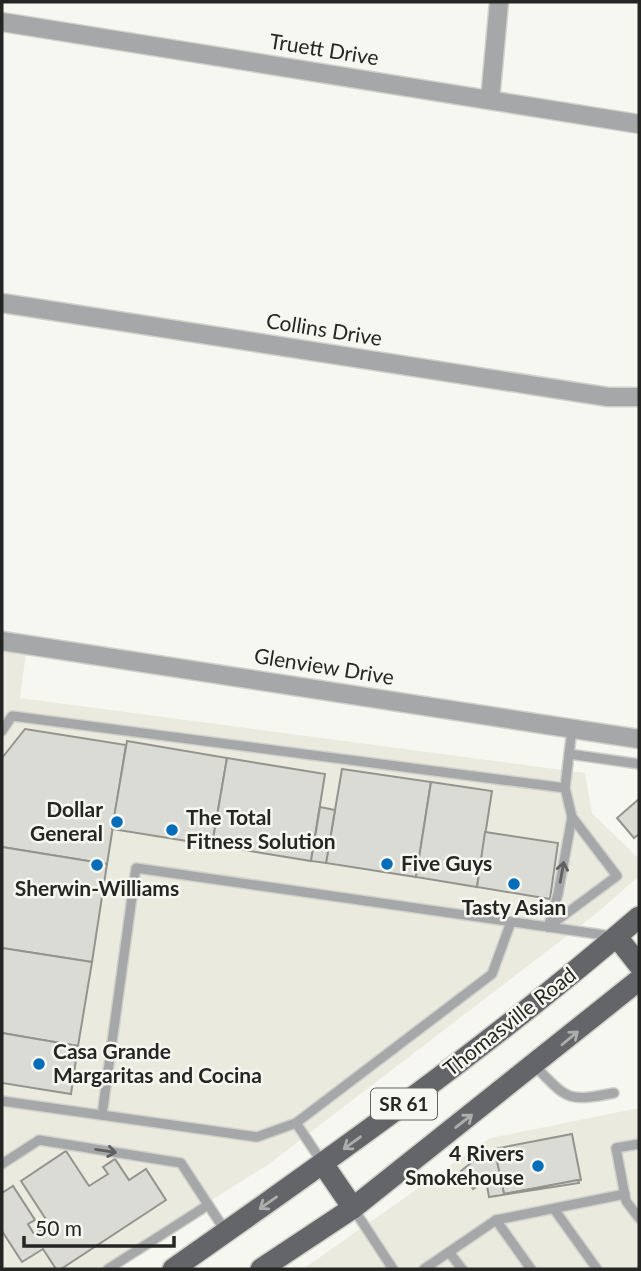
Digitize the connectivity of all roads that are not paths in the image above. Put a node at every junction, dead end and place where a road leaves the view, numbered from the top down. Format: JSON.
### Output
{"nodes":[{"id":1,"x":499,"y":2,"type":"edge"},
{"id":2,"x":2,"y":22,"type":"edge"},
{"id":3,"x":490,"y":100,"type":"junction"},
{"id":4,"x":639,"y":124,"type":"edge"},
{"id":5,"x":2,"y":303,"type":"edge"},
{"id":6,"x":639,"y":397,"type":"edge"},
{"id":7,"x":2,"y":641,"type":"edge"},
{"id":8,"x":572,"y":729,"type":"junction"},
{"id":9,"x":2,"y":731,"type":"edge"},
{"id":10,"x":639,"y":739,"type":"edge"},
{"id":11,"x":569,"y":754,"type":"junction"},
{"id":12,"x":639,"y":764,"type":"edge"},
{"id":13,"x":565,"y":788,"type":"junction"},
{"id":14,"x":572,"y":817,"type":"junction"},
{"id":15,"x":639,"y":917,"type":"edge"},
{"id":16,"x":511,"y":922,"type":"junction"},
{"id":17,"x":548,"y":927,"type":"junction"},
{"id":18,"x":617,"y":937,"type":"junction"},
{"id":19,"x":639,"y":965,"type":"edge"},
{"id":20,"x":639,"y":980,"type":"edge"},
{"id":21,"x":535,"y":1066,"type":"junction"},
{"id":22,"x":614,"y":1093,"type":"dead end"},
{"id":23,"x":2,"y":1101,"type":"edge"},
{"id":24,"x":102,"y":1115,"type":"junction"},
{"id":25,"x":296,"y":1123,"type":"junction"},
{"id":26,"x":639,"y":1144,"type":"edge"},
{"id":27,"x":2,"y":1164,"type":"edge"},
{"id":28,"x":323,"y":1164,"type":"junction"},
{"id":29,"x":625,"y":1194,"type":"junction"},
{"id":30,"x":208,"y":1205,"type":"junction"},
{"id":31,"x":353,"y":1209,"type":"junction"},
{"id":32,"x":554,"y":1209,"type":"junction"},
{"id":33,"x":639,"y":1218,"type":"edge"},
{"id":34,"x":496,"y":1220,"type":"junction"},
{"id":35,"x":226,"y":1232,"type":"junction"},
{"id":36,"x":449,"y":1252,"type":"junction"},
{"id":37,"x":108,"y":1269,"type":"edge"},
{"id":38,"x":173,"y":1269,"type":"edge"},
{"id":39,"x":261,"y":1269,"type":"edge"},
{"id":40,"x":393,"y":1269,"type":"edge"},
{"id":41,"x":424,"y":1269,"type":"edge"},
{"id":42,"x":462,"y":1269,"type":"edge"},
{"id":43,"x":531,"y":1269,"type":"edge"},
{"id":44,"x":597,"y":1269,"type":"edge"}],
"edges":[{"from":1,"to":3,"type":"street"},
{"from":2,"to":3,"type":"street","name":"Truett Drive"},
{"from":3,"to":4,"type":"street","name":"Truett Drive"},
{"from":5,"to":6,"type":"street","name":"Collins Drive"},
{"from":7,"to":8,"type":"street","name":"Glenview Drive"},
{"from":8,"to":10,"type":"street","name":"Glenview Drive"},
{"from":8,"to":11,"type":"lane"},
{"from":9,"to":13,"type":"lane"},
{"from":11,"to":12,"type":"lane"},
{"from":11,"to":13,"type":"lane"},
{"from":13,"to":14,"type":"lane"},
{"from":17,"to":14,"type":"lane","one_way":true},
{"from":14,"to":17,"type":"lane"},
{"from":15,"to":18,"type":"main road","name":"Thomasville Road","number":"SR 61"},
{"from":16,"to":17,"type":"lane"},
{"from":16,"to":24,"type":"lane"},
{"from":16,"to":25,"type":"lane"},
{"from":17,"to":18,"type":"lane"},
{"from":18,"to":19,"type":"main road"},
{"from":18,"to":28,"type":"main road","name":"Thomasville Road","number":"SR 61","one_way":true},
{"from":21,"to":20,"type":"main road","number":"SR 61","one_way":true},
{"from":21,"to":22,"type":"lane"},
{"from":31,"to":21,"type":"main road","number":"SR 61","one_way":true},
{"from":23,"to":24,"type":"lane"},
{"from":24,"to":25,"type":"lane"},
{"from":25,"to":28,"type":"lane"},
{"from":26,"to":29,"type":"lane"},
{"from":27,"to":30,"type":"lane","one_way":true},
{"from":28,"to":31,"type":"main road"},
{"from":28,"to":35,"type":"main road","name":"Thomasville Road","number":"SR 61","one_way":true},
{"from":29,"to":32,"type":"lane"},
{"from":29,"to":33,"type":"lane"},
{"from":30,"to":35,"type":"lane"},
{"from":30,"to":37,"type":"lane"},
{"from":31,"to":39,"type":"main road","number":"SR 61"},
{"from":31,"to":40,"type":"lane"},
{"from":32,"to":34,"type":"lane"},
{"from":32,"to":44,"type":"lane"},
{"from":34,"to":36,"type":"lane"},
{"from":34,"to":43,"type":"lane"},
{"from":35,"to":38,"type":"main road","name":"Thomasville Road","number":"SR 61"},
{"from":36,"to":41,"type":"lane"},
{"from":36,"to":42,"type":"lane"}]}
